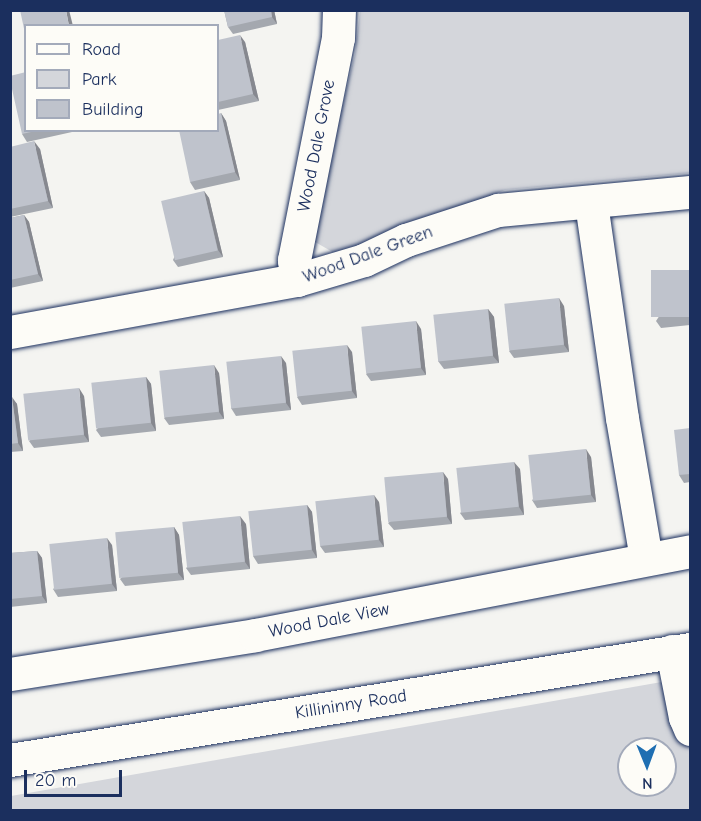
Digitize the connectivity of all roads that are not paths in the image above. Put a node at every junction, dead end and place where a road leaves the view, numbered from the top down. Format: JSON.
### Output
{"nodes":[{"id":1,"x":339,"y":10,"type":"edge"},
{"id":2,"x":690,"y":192,"type":"edge"},
{"id":3,"x":591,"y":203,"type":"junction"},
{"id":4,"x":297,"y":280,"type":"junction"},
{"id":5,"x":10,"y":332,"type":"edge"},
{"id":6,"x":690,"y":551,"type":"edge"},
{"id":7,"x":646,"y":559,"type":"junction"},
{"id":8,"x":681,"y":650,"type":"edge"},
{"id":9,"x":10,"y":674,"type":"edge"},
{"id":10,"x":690,"y":729,"type":"edge"},
{"id":11,"x":10,"y":760,"type":"edge"}],
"edges":[{"from":1,"to":4,"type":"street","name":"Wood Dale Grove"},
{"from":2,"to":3,"type":"street","name":"Wood Dale Green"},
{"from":3,"to":4,"type":"street","name":"Wood Dale Green"},
{"from":3,"to":7,"type":"street"},
{"from":4,"to":5,"type":"street","name":"Wood Dale Green"},
{"from":6,"to":7,"type":"street","name":"Wood Dale View"},
{"from":7,"to":9,"type":"street","name":"Wood Dale View"},
{"from":8,"to":10,"type":"street"},
{"from":8,"to":11,"type":"street","name":"Killininny Road"}]}
